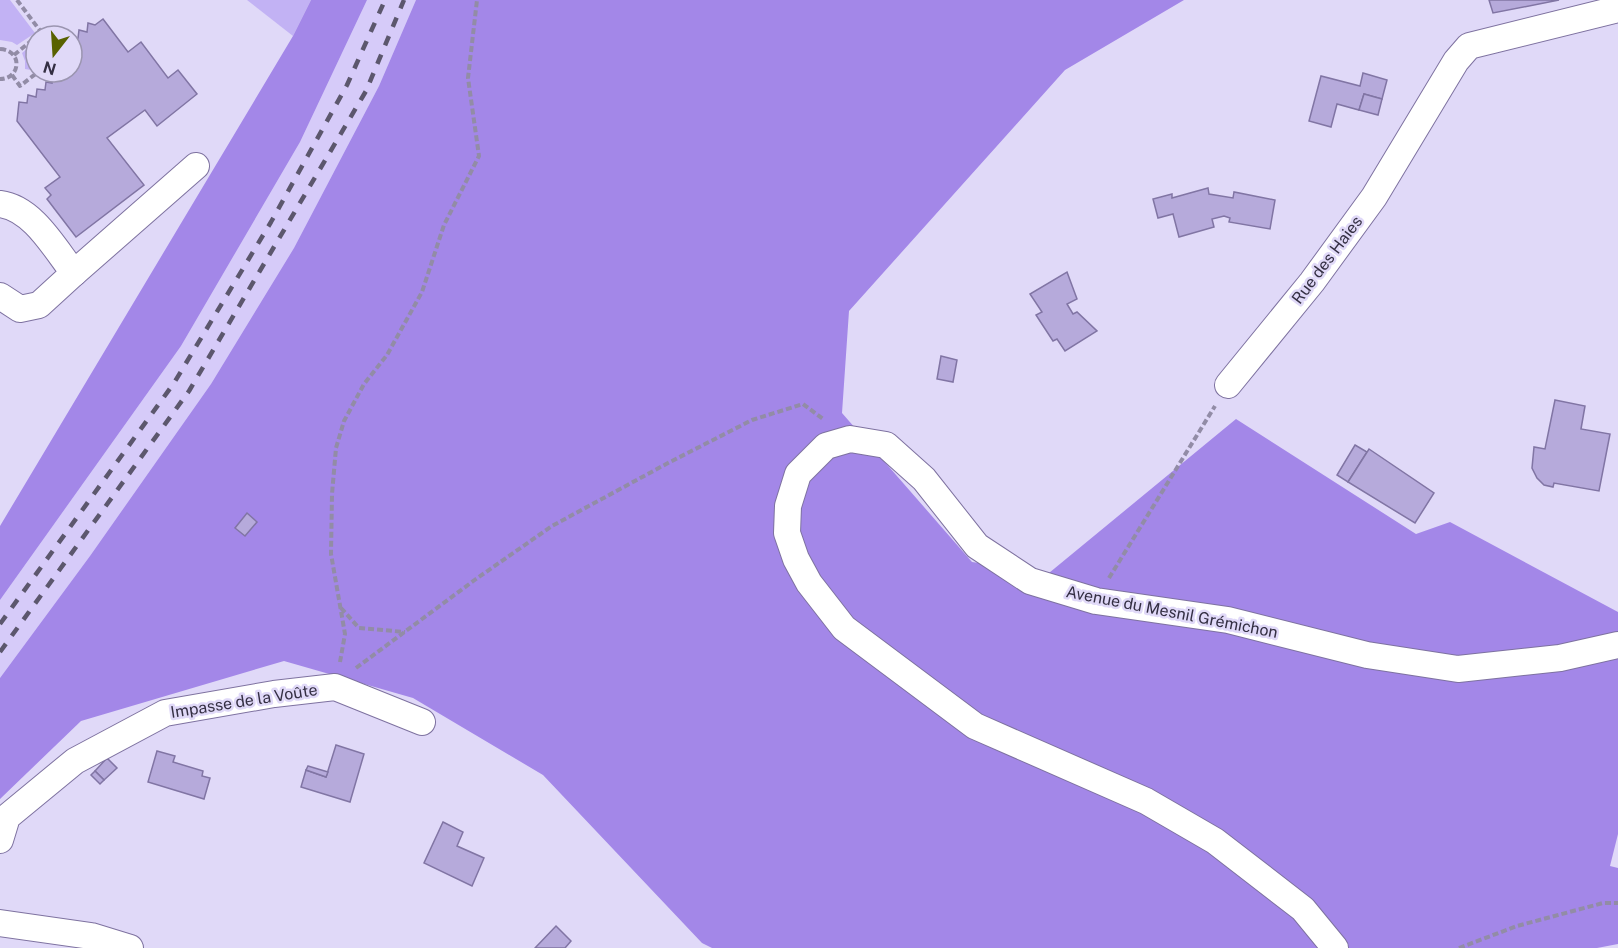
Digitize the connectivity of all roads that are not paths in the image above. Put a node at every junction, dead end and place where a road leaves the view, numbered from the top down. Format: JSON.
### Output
{"nodes":[{"id":1,"x":1618,"y":9,"type":"edge"},
{"id":2,"x":196,"y":166,"type":"dead end"},
{"id":3,"x":0,"y":204,"type":"edge"},
{"id":4,"x":74,"y":273,"type":"junction"},
{"id":5,"x":0,"y":297,"type":"edge"},
{"id":6,"x":1228,"y":384,"type":"road end"},
{"id":7,"x":1618,"y":645,"type":"edge"},
{"id":8,"x":422,"y":722,"type":"dead end"},
{"id":9,"x":2,"y":827,"type":"edge"},
{"id":10,"x":0,"y":922,"type":"edge"},
{"id":11,"x":130,"y":948,"type":"edge"},
{"id":12,"x":1335,"y":948,"type":"edge"}],
"edges":[{"from":1,"to":6,"type":"street","name":"Rue des Haies"},
{"from":2,"to":4,"type":"street"},
{"from":3,"to":4,"type":"street"},
{"from":4,"to":5,"type":"street"},
{"from":7,"to":12,"type":"street","name":"Avenue du Mesnil Grémichon"},
{"from":8,"to":9,"type":"street","name":"Impasse de la Voûte"},
{"from":10,"to":11,"type":"street"}]}
